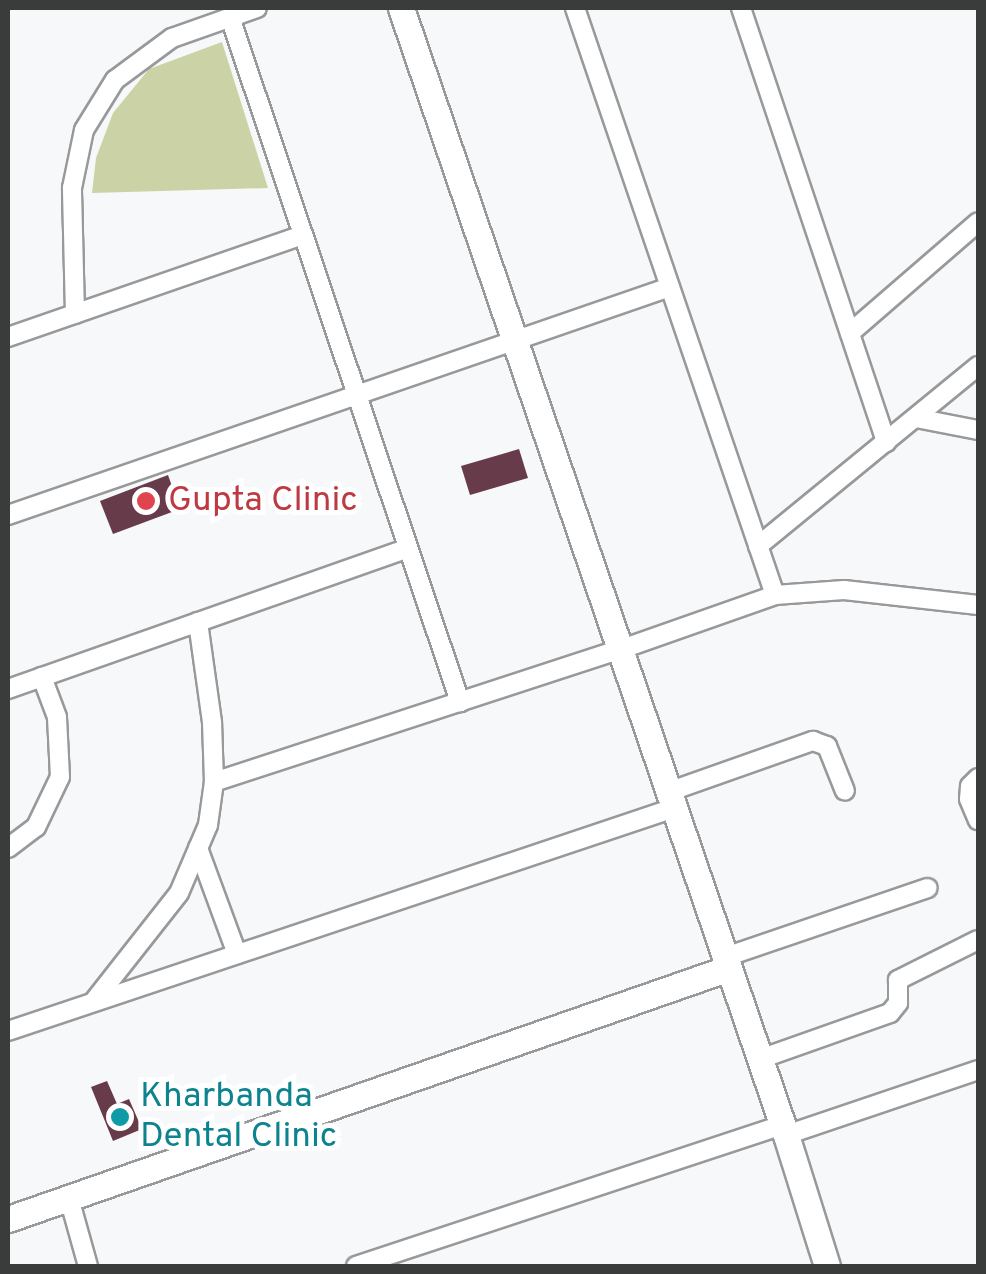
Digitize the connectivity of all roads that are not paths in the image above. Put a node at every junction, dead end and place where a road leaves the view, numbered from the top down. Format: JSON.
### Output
{"nodes":[{"id":1,"x":257,"y":8,"type":"edge"},
{"id":2,"x":401,"y":8,"type":"edge"},
{"id":3,"x":576,"y":8,"type":"edge"},
{"id":4,"x":742,"y":8,"type":"edge"},
{"id":5,"x":230,"y":17,"type":"junction"},
{"id":6,"x":978,"y":222,"type":"edge"},
{"id":7,"x":303,"y":235,"type":"junction"},
{"id":8,"x":670,"y":287,"type":"junction"},
{"id":9,"x":75,"y":314,"type":"junction"},
{"id":10,"x":850,"y":334,"type":"junction"},
{"id":11,"x":8,"y":338,"type":"edge"},
{"id":12,"x":514,"y":340,"type":"junction"},
{"id":13,"x":978,"y":366,"type":"edge"},
{"id":14,"x":357,"y":394,"type":"junction"},
{"id":15,"x":916,"y":418,"type":"junction"},
{"id":16,"x":978,"y":430,"type":"edge"},
{"id":17,"x":886,"y":442,"type":"junction"},
{"id":18,"x":8,"y":514,"type":"edge"},
{"id":19,"x":758,"y":546,"type":"junction"},
{"id":20,"x":408,"y":548,"type":"junction"},
{"id":21,"x":775,"y":594,"type":"junction"},
{"id":22,"x":978,"y":605,"type":"edge"},
{"id":23,"x":198,"y":622,"type":"junction"},
{"id":24,"x":620,"y":650,"type":"junction"},
{"id":25,"x":42,"y":677,"type":"junction"},
{"id":26,"x":8,"y":689,"type":"edge"},
{"id":27,"x":460,"y":702,"type":"junction"},
{"id":28,"x":978,"y":778,"type":"edge"},
{"id":29,"x":214,"y":782,"type":"junction"},
{"id":30,"x":845,"y":792,"type":"dead end"},
{"id":31,"x":671,"y":800,"type":"junction"},
{"id":32,"x":978,"y":820,"type":"edge"},
{"id":33,"x":8,"y":848,"type":"edge"},
{"id":34,"x":198,"y":848,"type":"junction"},
{"id":35,"x":928,"y":888,"type":"dead end"},
{"id":36,"x":978,"y":940,"type":"edge"},
{"id":37,"x":236,"y":954,"type":"junction"},
{"id":38,"x":727,"y":963,"type":"junction"},
{"id":39,"x":94,"y":1002,"type":"junction"},
{"id":40,"x":8,"y":1031,"type":"edge"},
{"id":41,"x":760,"y":1059,"type":"junction"},
{"id":42,"x":978,"y":1070,"type":"edge"},
{"id":43,"x":785,"y":1130,"type":"junction"},
{"id":44,"x":69,"y":1198,"type":"junction"},
{"id":45,"x":8,"y":1220,"type":"edge"},
{"id":46,"x":88,"y":1266,"type":"edge"},
{"id":47,"x":356,"y":1266,"type":"edge"},
{"id":48,"x":827,"y":1266,"type":"edge"}],
"edges":[{"from":1,"to":5,"type":"street"},
{"from":2,"to":12,"type":"street"},
{"from":3,"to":8,"type":"street"},
{"from":4,"to":10,"type":"street"},
{"from":5,"to":7,"type":"street"},
{"from":5,"to":9,"type":"street"},
{"from":6,"to":10,"type":"street"},
{"from":7,"to":9,"type":"street"},
{"from":7,"to":14,"type":"street"},
{"from":8,"to":12,"type":"street"},
{"from":8,"to":19,"type":"street"},
{"from":9,"to":11,"type":"street"},
{"from":10,"to":17,"type":"street"},
{"from":12,"to":14,"type":"street"},
{"from":12,"to":24,"type":"street"},
{"from":13,"to":15,"type":"street"},
{"from":14,"to":18,"type":"street"},
{"from":14,"to":20,"type":"street"},
{"from":15,"to":16,"type":"street"},
{"from":15,"to":17,"type":"street"},
{"from":17,"to":19,"type":"street"},
{"from":19,"to":21,"type":"street"},
{"from":20,"to":23,"type":"street"},
{"from":20,"to":27,"type":"street"},
{"from":21,"to":22,"type":"street"},
{"from":21,"to":24,"type":"street"},
{"from":23,"to":25,"type":"street"},
{"from":23,"to":29,"type":"street"},
{"from":24,"to":27,"type":"street"},
{"from":24,"to":31,"type":"street"},
{"from":25,"to":26,"type":"street"},
{"from":25,"to":33,"type":"street"},
{"from":27,"to":29,"type":"street"},
{"from":28,"to":32,"type":"street"},
{"from":29,"to":34,"type":"street"},
{"from":30,"to":31,"type":"street"},
{"from":31,"to":37,"type":"street"},
{"from":31,"to":38,"type":"street"},
{"from":34,"to":37,"type":"street"},
{"from":34,"to":39,"type":"street"},
{"from":35,"to":38,"type":"street"},
{"from":36,"to":41,"type":"street"},
{"from":37,"to":39,"type":"street"},
{"from":38,"to":41,"type":"street"},
{"from":38,"to":44,"type":"street"},
{"from":39,"to":40,"type":"street"},
{"from":41,"to":43,"type":"street"},
{"from":42,"to":43,"type":"street"},
{"from":43,"to":47,"type":"street"},
{"from":43,"to":48,"type":"street"},
{"from":44,"to":45,"type":"street"},
{"from":44,"to":46,"type":"street"}]}
